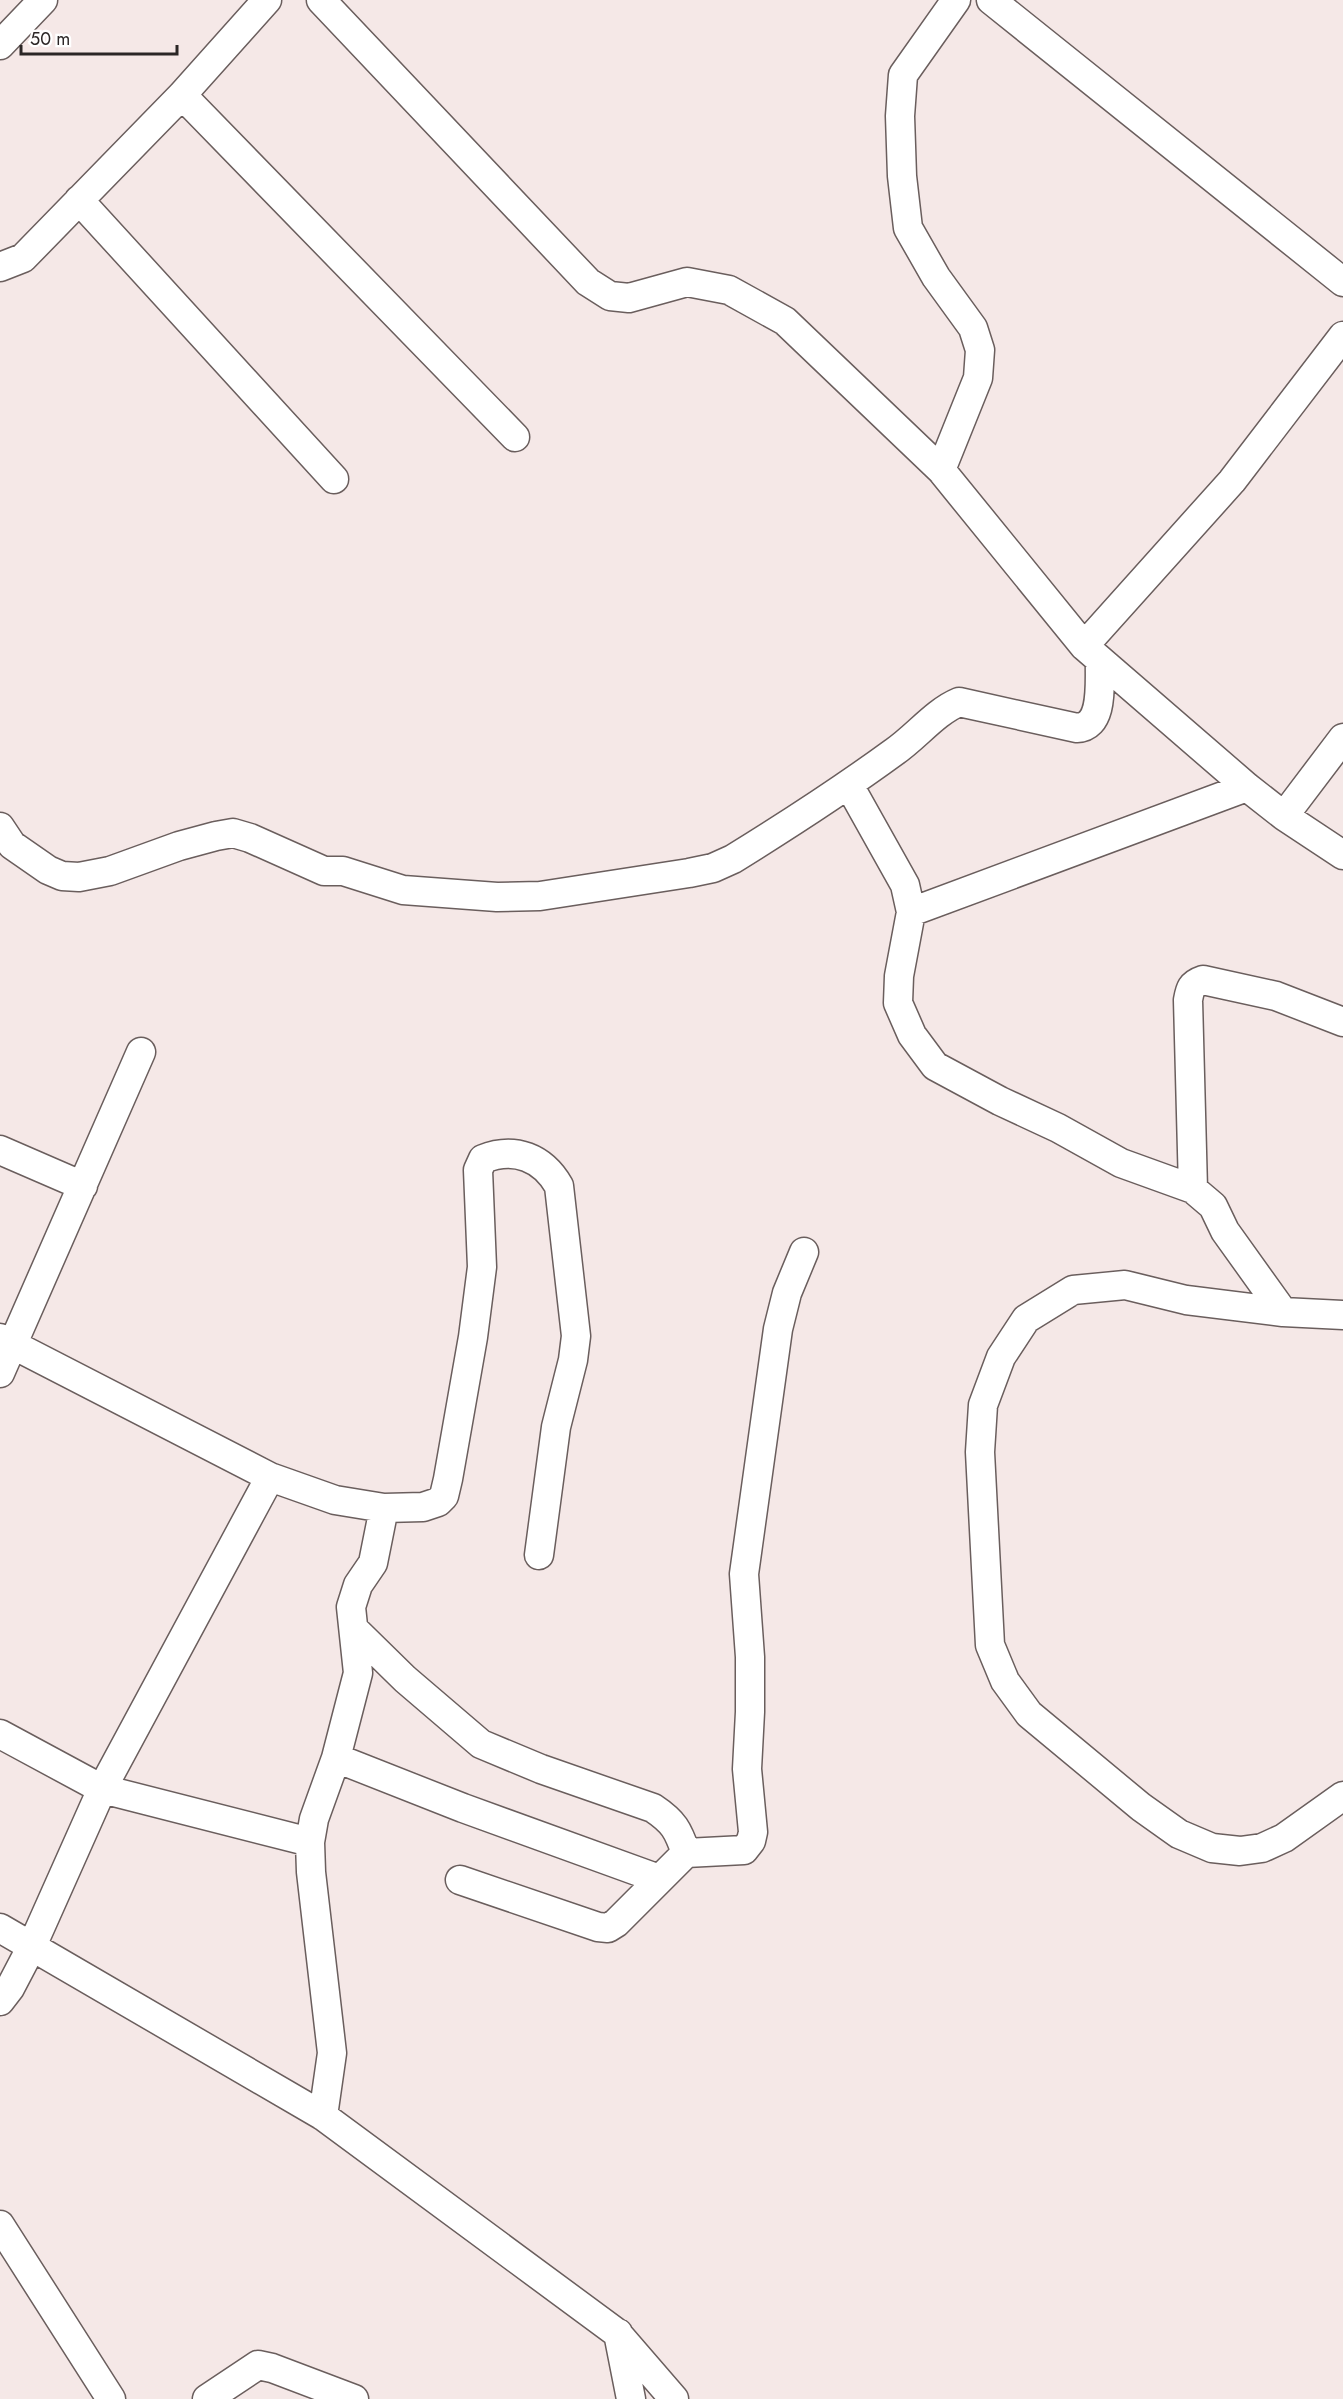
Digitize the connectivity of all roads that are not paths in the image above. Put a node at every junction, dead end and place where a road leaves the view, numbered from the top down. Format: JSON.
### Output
{"nodes":[{"id":1,"x":43,"y":0,"type":"edge"},
{"id":2,"x":267,"y":0,"type":"edge"},
{"id":3,"x":321,"y":0,"type":"edge"},
{"id":4,"x":956,"y":0,"type":"edge"},
{"id":5,"x":991,"y":0,"type":"edge"},
{"id":6,"x":0,"y":45,"type":"edge"},
{"id":7,"x":182,"y":95,"type":"junction"},
{"id":8,"x":79,"y":201,"type":"junction"},
{"id":9,"x":0,"y":267,"type":"edge"},
{"id":10,"x":1343,"y":282,"type":"edge"},
{"id":11,"x":1343,"y":336,"type":"edge"},
{"id":12,"x":515,"y":437,"type":"dead end"},
{"id":13,"x":941,"y":470,"type":"junction"},
{"id":14,"x":334,"y":479,"type":"dead end"},
{"id":15,"x":1092,"y":653,"type":"junction"},
{"id":16,"x":1343,"y":738,"type":"edge"},
{"id":17,"x":849,"y":785,"type":"junction"},
{"id":18,"x":1247,"y":787,"type":"junction"},
{"id":19,"x":1284,"y":816,"type":"junction"},
{"id":20,"x":0,"y":827,"type":"edge"},
{"id":21,"x":1343,"y":855,"type":"edge"},
{"id":22,"x":911,"y":912,"type":"junction"},
{"id":23,"x":1343,"y":1022,"type":"edge"},
{"id":24,"x":141,"y":1052,"type":"dead end"},
{"id":25,"x":0,"y":1150,"type":"edge"},
{"id":26,"x":83,"y":1186,"type":"junction"},
{"id":27,"x":1193,"y":1189,"type":"junction"},
{"id":28,"x":804,"y":1252,"type":"dead end"},
{"id":29,"x":1282,"y":1312,"type":"junction"},
{"id":30,"x":1343,"y":1315,"type":"edge"},
{"id":31,"x":7,"y":1341,"type":"edge"},
{"id":32,"x":0,"y":1373,"type":"edge"},
{"id":33,"x":270,"y":1477,"type":"junction"},
{"id":34,"x":384,"y":1508,"type":"junction"},
{"id":35,"x":539,"y":1555,"type":"dead end"},
{"id":36,"x":355,"y":1630,"type":"junction"},
{"id":37,"x":0,"y":1734,"type":"edge"},
{"id":38,"x":336,"y":1758,"type":"junction"},
{"id":39,"x":102,"y":1789,"type":"junction"},
{"id":40,"x":1343,"y":1796,"type":"edge"},
{"id":41,"x":310,"y":1842,"type":"junction"},
{"id":42,"x":686,"y":1853,"type":"junction"},
{"id":43,"x":659,"y":1879,"type":"junction"},
{"id":44,"x":460,"y":1880,"type":"dead end"},
{"id":45,"x":0,"y":1928,"type":"edge"},
{"id":46,"x":32,"y":1946,"type":"junction"},
{"id":47,"x":0,"y":2001,"type":"edge"},
{"id":48,"x":322,"y":2116,"type":"junction"},
{"id":49,"x":0,"y":2225,"type":"edge"},
{"id":50,"x":618,"y":2333,"type":"junction"},
{"id":51,"x":111,"y":2399,"type":"edge"},
{"id":52,"x":207,"y":2399,"type":"edge"},
{"id":53,"x":354,"y":2399,"type":"edge"},
{"id":54,"x":631,"y":2399,"type":"edge"},
{"id":55,"x":674,"y":2399,"type":"edge"}],
"edges":[{"from":1,"to":6,"type":"street"},
{"from":2,"to":7,"type":"street"},
{"from":3,"to":13,"type":"street"},
{"from":4,"to":13,"type":"street"},
{"from":5,"to":10,"type":"street"},
{"from":7,"to":8,"type":"street"},
{"from":7,"to":12,"type":"street"},
{"from":8,"to":9,"type":"street"},
{"from":8,"to":14,"type":"street"},
{"from":11,"to":15,"type":"street"},
{"from":13,"to":15,"type":"street"},
{"from":15,"to":17,"type":"street"},
{"from":15,"to":18,"type":"street"},
{"from":16,"to":19,"type":"street"},
{"from":17,"to":20,"type":"street"},
{"from":17,"to":22,"type":"street"},
{"from":18,"to":19,"type":"street"},
{"from":18,"to":22,"type":"street"},
{"from":19,"to":21,"type":"street"},
{"from":22,"to":27,"type":"street"},
{"from":23,"to":27,"type":"street"},
{"from":24,"to":26,"type":"street"},
{"from":25,"to":26,"type":"street"},
{"from":26,"to":31,"type":"street"},
{"from":27,"to":29,"type":"street"},
{"from":28,"to":42,"type":"street"},
{"from":29,"to":30,"type":"street"},
{"from":29,"to":40,"type":"street"},
{"from":31,"to":32,"type":"street"},
{"from":31,"to":33,"type":"street"},
{"from":33,"to":34,"type":"street"},
{"from":33,"to":39,"type":"street"},
{"from":34,"to":35,"type":"street"},
{"from":34,"to":36,"type":"street"},
{"from":36,"to":38,"type":"street"},
{"from":36,"to":42,"type":"street"},
{"from":37,"to":39,"type":"street"},
{"from":38,"to":41,"type":"street"},
{"from":38,"to":43,"type":"street"},
{"from":39,"to":41,"type":"street"},
{"from":39,"to":46,"type":"street"},
{"from":41,"to":48,"type":"street"},
{"from":42,"to":43,"type":"street"},
{"from":43,"to":44,"type":"street"},
{"from":45,"to":46,"type":"street"},
{"from":46,"to":47,"type":"street"},
{"from":46,"to":48,"type":"street"},
{"from":48,"to":50,"type":"street"},
{"from":49,"to":51,"type":"street"},
{"from":50,"to":54,"type":"street"},
{"from":50,"to":55,"type":"street"},
{"from":52,"to":53,"type":"street"}]}
